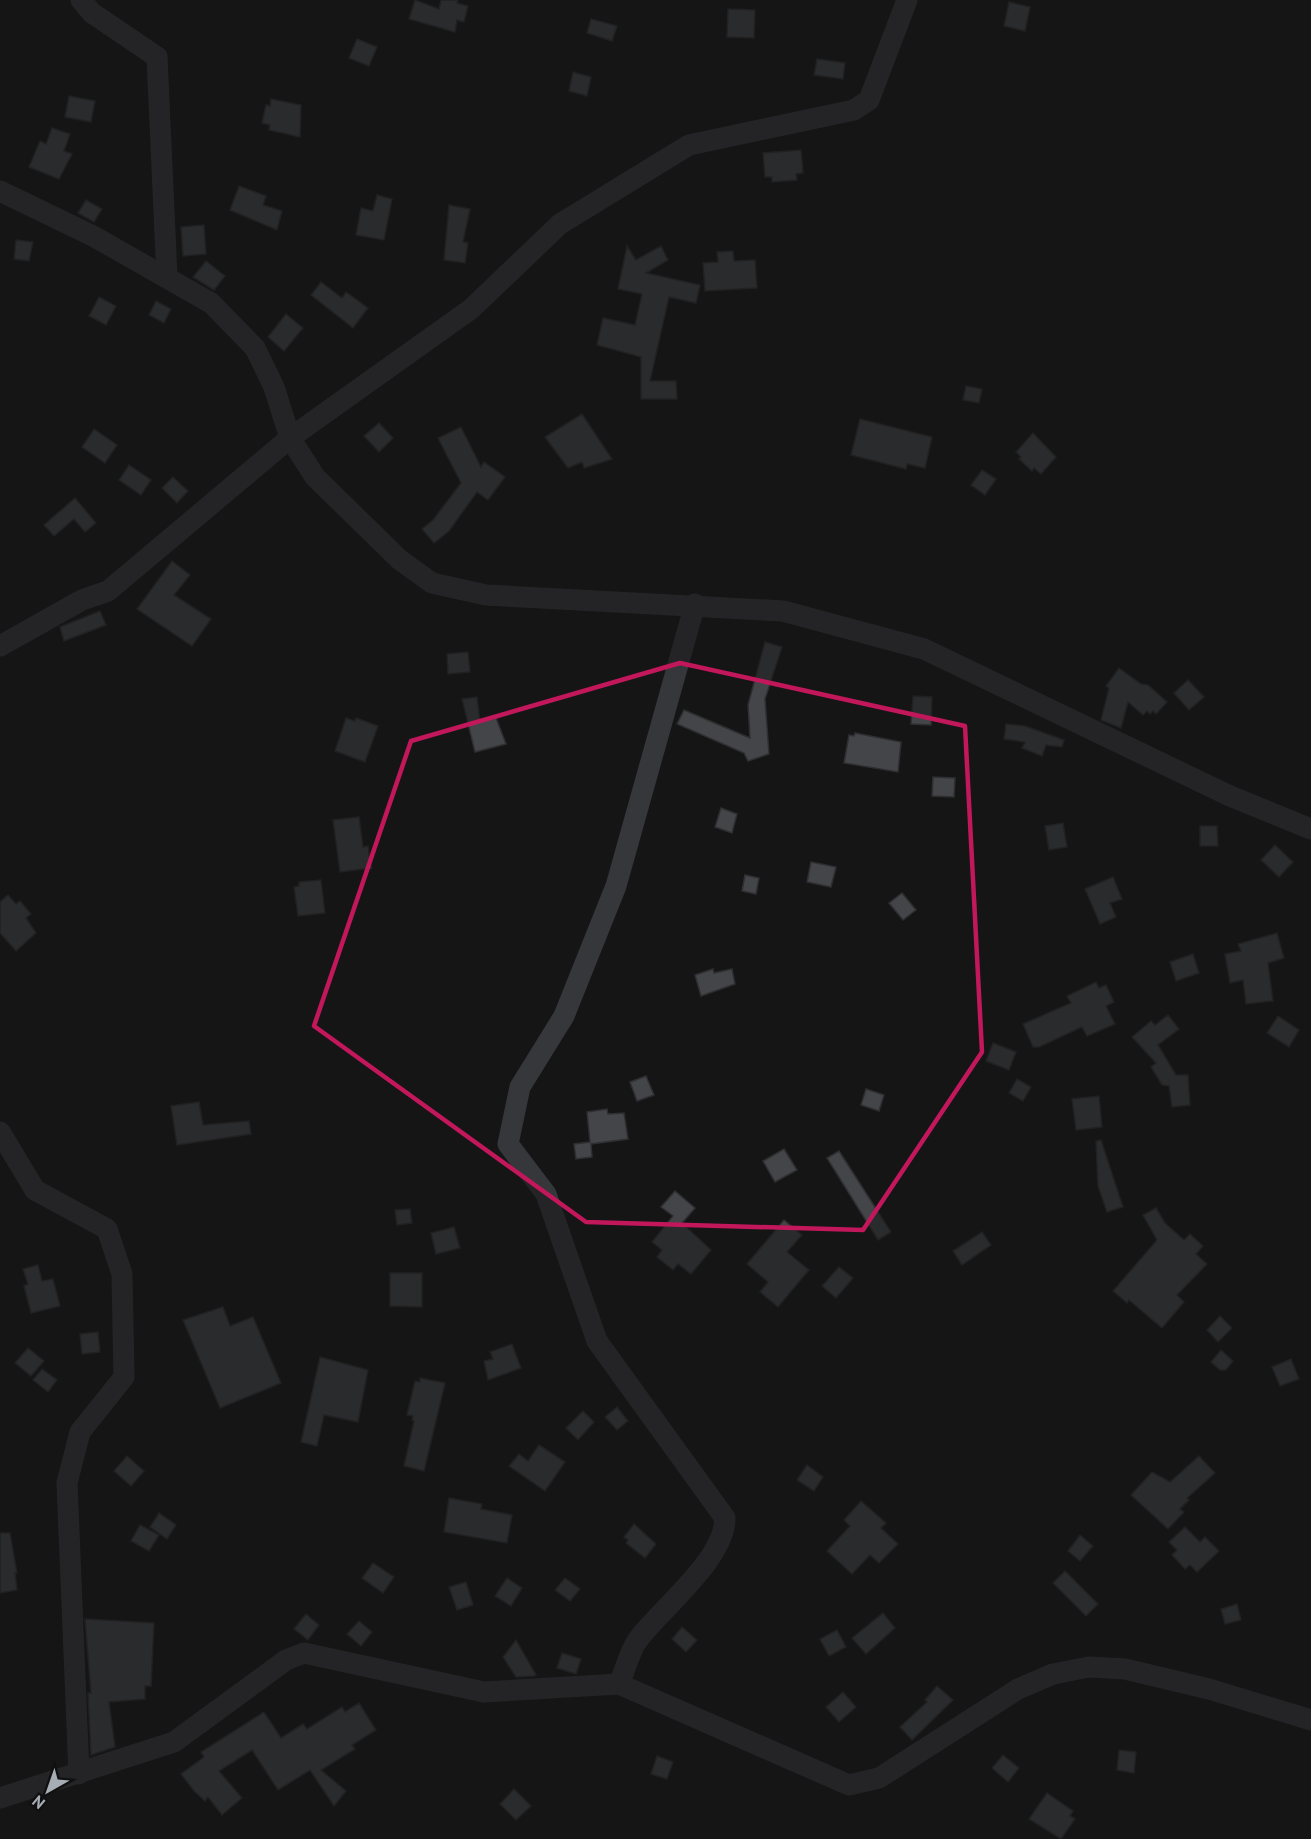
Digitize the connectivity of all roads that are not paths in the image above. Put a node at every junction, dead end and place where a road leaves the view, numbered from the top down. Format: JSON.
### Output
{"nodes":[{"id":1,"x":81,"y":0,"type":"edge"},
{"id":2,"x":907,"y":0,"type":"edge"},
{"id":3,"x":0,"y":191,"type":"edge"},
{"id":4,"x":167,"y":278,"type":"junction"},
{"id":5,"x":290,"y":438,"type":"junction"},
{"id":6,"x":695,"y":604,"type":"junction"},
{"id":7,"x":0,"y":646,"type":"edge"},
{"id":8,"x":1311,"y":829,"type":"edge"},
{"id":9,"x":0,"y":1132,"type":"edge"},
{"id":10,"x":619,"y":1684,"type":"junction"},
{"id":11,"x":1311,"y":1720,"type":"edge"},
{"id":12,"x":79,"y":1774,"type":"junction"},
{"id":13,"x":0,"y":1798,"type":"edge"}],
"edges":[{"from":1,"to":4,"type":"street"},
{"from":2,"to":5,"type":"street"},
{"from":3,"to":4,"type":"street"},
{"from":4,"to":5,"type":"street"},
{"from":5,"to":6,"type":"street"},
{"from":5,"to":7,"type":"street"},
{"from":6,"to":8,"type":"street"},
{"from":6,"to":10,"type":"street"},
{"from":9,"to":12,"type":"street"},
{"from":10,"to":11,"type":"street"},
{"from":10,"to":12,"type":"street"},
{"from":12,"to":13,"type":"street"}]}
